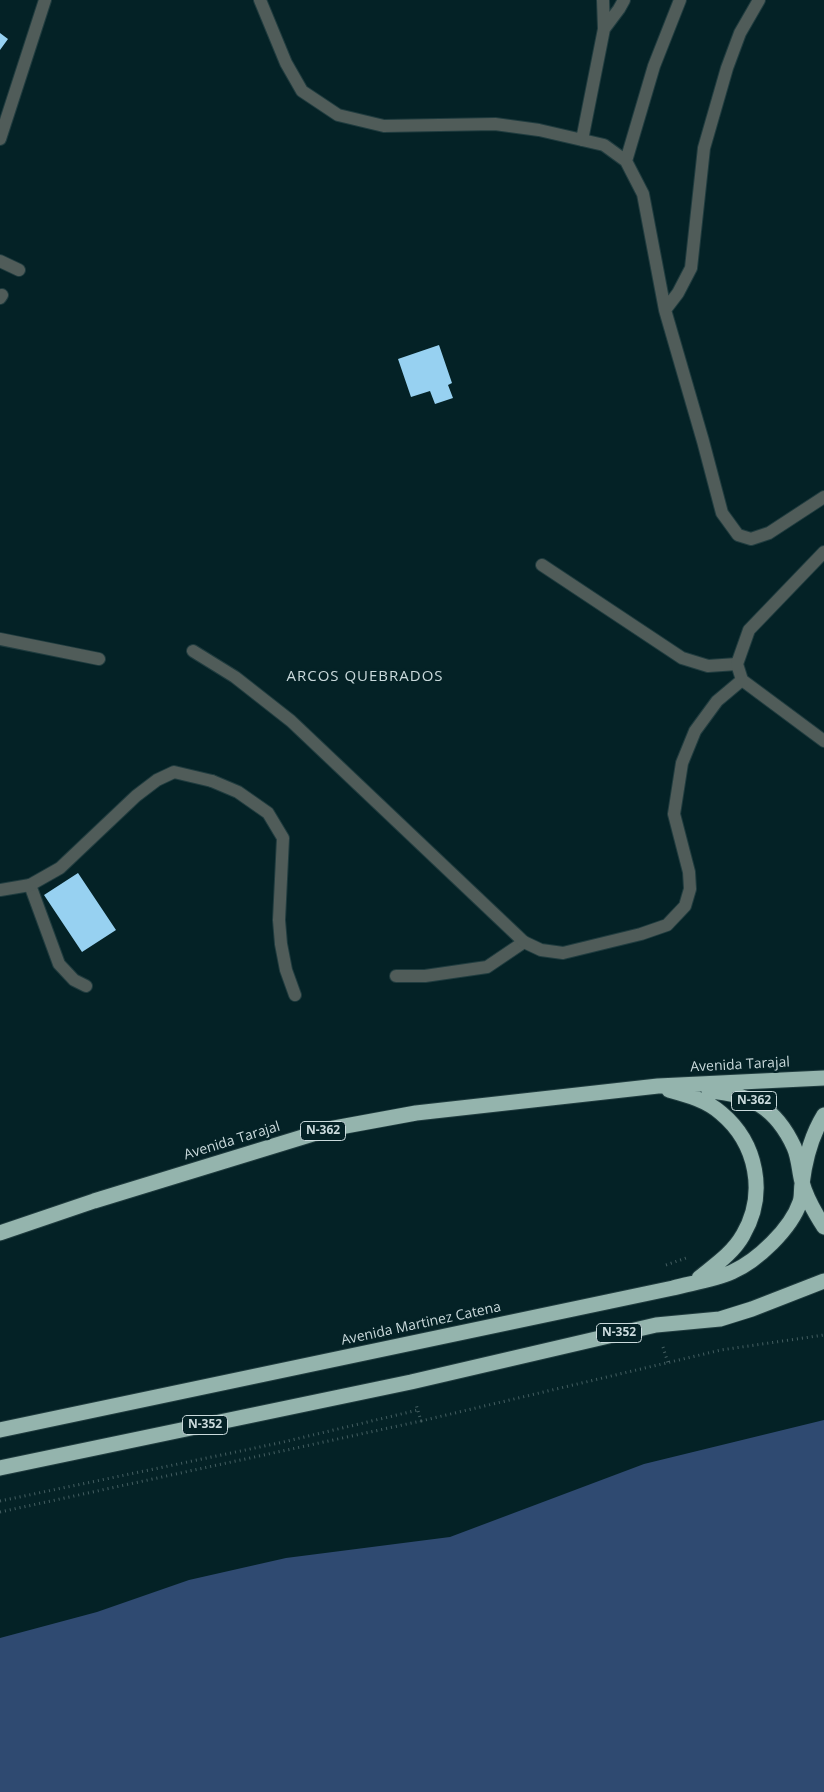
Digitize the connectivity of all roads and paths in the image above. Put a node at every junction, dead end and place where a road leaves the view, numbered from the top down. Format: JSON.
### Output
{"nodes":[{"id":1,"x":45,"y":0,"type":"edge"},
{"id":2,"x":260,"y":0,"type":"edge"},
{"id":3,"x":603,"y":0,"type":"edge"},
{"id":4,"x":624,"y":0,"type":"edge"},
{"id":5,"x":680,"y":0,"type":"edge"},
{"id":6,"x":759,"y":0,"type":"edge"},
{"id":7,"x":604,"y":29,"type":"junction"},
{"id":8,"x":4,"y":119,"type":"edge"},
{"id":9,"x":0,"y":139,"type":"edge"},
{"id":10,"x":582,"y":140,"type":"junction"},
{"id":11,"x":626,"y":161,"type":"junction"},
{"id":12,"x":0,"y":261,"type":"edge"},
{"id":13,"x":19,"y":270,"type":"dead end"},
{"id":14,"x":666,"y":310,"type":"junction"},
{"id":15,"x":824,"y":497,"type":"edge"},
{"id":16,"x":824,"y":552,"type":"edge"},
{"id":17,"x":542,"y":565,"type":"dead end"},
{"id":18,"x":0,"y":639,"type":"edge"},
{"id":19,"x":193,"y":651,"type":"dead end"},
{"id":20,"x":99,"y":659,"type":"dead end"},
{"id":21,"x":737,"y":664,"type":"junction"},
{"id":22,"x":742,"y":680,"type":"junction"},
{"id":23,"x":824,"y":741,"type":"edge"},
{"id":24,"x":30,"y":885,"type":"junction"},
{"id":25,"x":0,"y":890,"type":"edge"},
{"id":26,"x":524,"y":942,"type":"junction"},
{"id":27,"x":396,"y":976,"type":"dead end"},
{"id":28,"x":86,"y":986,"type":"dead end"},
{"id":29,"x":295,"y":995,"type":"dead end"},
{"id":30,"x":824,"y":1078,"type":"edge"},
{"id":31,"x":658,"y":1086,"type":"junction"},
{"id":32,"x":824,"y":1115,"type":"edge"},
{"id":33,"x":802,"y":1182,"type":"junction"},
{"id":34,"x":824,"y":1227,"type":"edge"},
{"id":35,"x":0,"y":1233,"type":"edge"},
{"id":36,"x":687,"y":1258,"type":"dead end"},
{"id":37,"x":661,"y":1266,"type":"dead end"},
{"id":38,"x":824,"y":1281,"type":"edge"},
{"id":39,"x":693,"y":1283,"type":"junction"},
{"id":40,"x":824,"y":1335,"type":"edge"},
{"id":41,"x":421,"y":1421,"type":"junction"},
{"id":42,"x":0,"y":1430,"type":"edge"},
{"id":43,"x":0,"y":1468,"type":"edge"},
{"id":44,"x":0,"y":1501,"type":"edge"},
{"id":45,"x":0,"y":1512,"type":"edge"}],
"edges":[{"from":1,"to":8,"type":"street"},
{"from":2,"to":10,"type":"street"},
{"from":3,"to":7,"type":"street"},
{"from":4,"to":7,"type":"street"},
{"from":5,"to":11,"type":"street"},
{"from":6,"to":14,"type":"street"},
{"from":7,"to":10,"type":"street"},
{"from":8,"to":9,"type":"street"},
{"from":10,"to":11,"type":"street"},
{"from":11,"to":14,"type":"street"},
{"from":12,"to":13,"type":"street"},
{"from":14,"to":15,"type":"street"},
{"from":16,"to":21,"type":"street"},
{"from":17,"to":21,"type":"street"},
{"from":18,"to":20,"type":"street"},
{"from":19,"to":26,"type":"street"},
{"from":21,"to":22,"type":"street"},
{"from":22,"to":23,"type":"street"},
{"from":22,"to":26,"type":"street"},
{"from":24,"to":25,"type":"street"},
{"from":24,"to":28,"type":"street"},
{"from":24,"to":29,"type":"street"},
{"from":26,"to":27,"type":"street"},
{"from":30,"to":31,"type":"highway","name":"Avenida Tarajal","number":"N-362"},
{"from":31,"to":33,"type":"highway","name":"Avenida Tarajal","number":"N-362"},
{"from":31,"to":35,"type":"highway","name":"Avenida Tarajal","number":"N-362"},
{"from":31,"to":39,"type":"highway","number":"N-352"},
{"from":32,"to":33,"type":"highway","number":"N-352"},
{"from":33,"to":34,"type":"highway"},
{"from":33,"to":39,"type":"highway","name":"Avenida Martinez Catena","number":"N-352"},
{"from":36,"to":37,"type":"path"},
{"from":38,"to":43,"type":"highway","number":"N-352"},
{"from":39,"to":42,"type":"highway","name":"Avenida Martinez Catena","number":"N-352"},
{"from":40,"to":41,"type":"path"},
{"from":41,"to":44,"type":"path"},
{"from":41,"to":45,"type":"path"}]}
